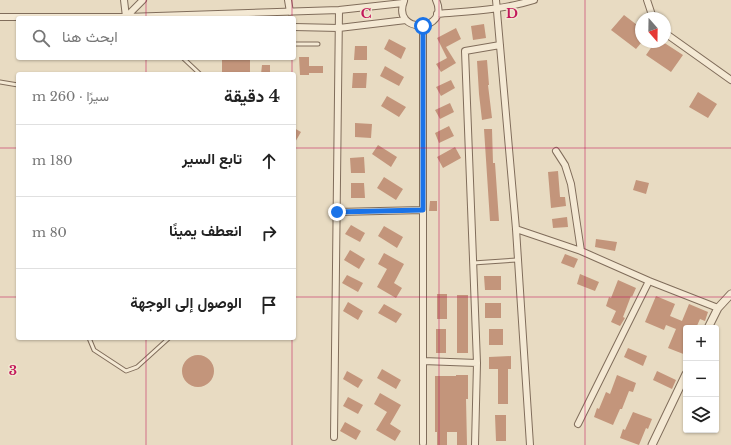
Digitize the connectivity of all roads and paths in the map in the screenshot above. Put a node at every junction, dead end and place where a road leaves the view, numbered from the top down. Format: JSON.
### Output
{"nodes":[{"id":1,"x":124,"y":0,"type":"edge"},
{"id":2,"x":143,"y":0,"type":"edge"},
{"id":3,"x":288,"y":0,"type":"edge"},
{"id":4,"x":436,"y":0,"type":"edge"},
{"id":5,"x":496,"y":0,"type":"edge"},
{"id":6,"x":534,"y":0,"type":"edge"},
{"id":7,"x":647,"y":0,"type":"edge"},
{"id":8,"x":404,"y":2,"type":"edge"},
{"id":9,"x":497,"y":8,"type":"junction"},
{"id":10,"x":339,"y":10,"type":"junction"},
{"id":11,"x":290,"y":12,"type":"junction"},
{"id":12,"x":651,"y":12,"type":"edge"},
{"id":13,"x":438,"y":14,"type":"junction"},
{"id":14,"x":127,"y":16,"type":"edge"},
{"id":15,"x":128,"y":16,"type":"edge"},
{"id":16,"x":180,"y":16,"type":"edge"},
{"id":17,"x":0,"y":17,"type":"edge"},
{"id":18,"x":16,"y":17,"type":"edge"},
{"id":19,"x":406,"y":20,"type":"junction"},
{"id":20,"x":423,"y":26,"type":"junction"},
{"id":21,"x":296,"y":27,"type":"edge"},
{"id":22,"x":339,"y":28,"type":"junction"},
{"id":23,"x":671,"y":37,"type":"edge"},
{"id":24,"x":296,"y":44,"type":"edge"},
{"id":25,"x":318,"y":44,"type":"dead end"},
{"id":26,"x":500,"y":46,"type":"junction"},
{"id":27,"x":185,"y":60,"type":"edge"},
{"id":28,"x":198,"y":72,"type":"edge"},
{"id":29,"x":731,"y":80,"type":"edge"},
{"id":30,"x":0,"y":82,"type":"edge"},
{"id":31,"x":16,"y":85,"type":"edge"},
{"id":32,"x":556,"y":151,"type":"dead end"},
{"id":33,"x":423,"y":210,"type":"junction"},
{"id":34,"x":337,"y":212,"type":"junction"},
{"id":35,"x":516,"y":229,"type":"junction"},
{"id":36,"x":581,"y":251,"type":"junction"},
{"id":37,"x":518,"y":260,"type":"junction"},
{"id":38,"x":473,"y":262,"type":"junction"},
{"id":39,"x":649,"y":281,"type":"junction"},
{"id":40,"x":731,"y":294,"type":"edge"},
{"id":41,"x":718,"y":308,"type":"junction"},
{"id":42,"x":710,"y":325,"type":"edge"},
{"id":43,"x":90,"y":340,"type":"edge"},
{"id":44,"x":167,"y":340,"type":"edge"},
{"id":45,"x":423,"y":361,"type":"junction"},
{"id":46,"x":477,"y":363,"type":"junction"},
{"id":47,"x":683,"y":380,"type":"edge"},
{"id":48,"x":578,"y":424,"type":"dead end"},
{"id":49,"x":334,"y":437,"type":"dead end"},
{"id":50,"x":423,"y":443,"type":"dead end"},
{"id":51,"x":475,"y":445,"type":"edge"},
{"id":52,"x":530,"y":445,"type":"edge"},
{"id":53,"x":652,"y":445,"type":"edge"}],
"edges":[{"from":1,"to":14,"type":"street"},
{"from":2,"to":15,"type":"street"},
{"from":3,"to":11,"type":"street"},
{"from":4,"to":13,"type":"street"},
{"from":5,"to":9,"type":"street"},
{"from":6,"to":9,"type":"street"},
{"from":7,"to":12,"type":"street"},
{"from":8,"to":10,"type":"street"},
{"from":8,"to":19,"type":"street"},
{"from":9,"to":13,"type":"street"},
{"from":9,"to":26,"type":"street"},
{"from":10,"to":11,"type":"street"},
{"from":10,"to":22,"type":"street"},
{"from":11,"to":16,"type":"street"},
{"from":13,"to":20,"type":"street"},
{"from":17,"to":18,"type":"street"},
{"from":19,"to":20,"type":"street"},
{"from":19,"to":22,"type":"street"},
{"from":20,"to":33,"type":"street"},
{"from":21,"to":22,"type":"street"},
{"from":22,"to":34,"type":"street"},
{"from":23,"to":29,"type":"street"},
{"from":24,"to":25,"type":"lane"},
{"from":26,"to":35,"type":"street"},
{"from":26,"to":38,"type":"street"},
{"from":27,"to":28,"type":"lane"},
{"from":30,"to":31,"type":"lane"},
{"from":32,"to":36,"type":"street"},
{"from":33,"to":34,"type":"street"},
{"from":33,"to":45,"type":"street"},
{"from":34,"to":49,"type":"street"},
{"from":35,"to":36,"type":"street"},
{"from":35,"to":37,"type":"street"},
{"from":36,"to":39,"type":"street"},
{"from":37,"to":38,"type":"lane"},
{"from":37,"to":52,"type":"street"},
{"from":38,"to":46,"type":"street"},
{"from":39,"to":41,"type":"street"},
{"from":39,"to":48,"type":"street"},
{"from":40,"to":41,"type":"street"},
{"from":41,"to":42,"type":"street"},
{"from":43,"to":44,"type":"lane"},
{"from":45,"to":46,"type":"street"},
{"from":45,"to":50,"type":"street"},
{"from":46,"to":51,"type":"street"},
{"from":47,"to":53,"type":"street"}]}
